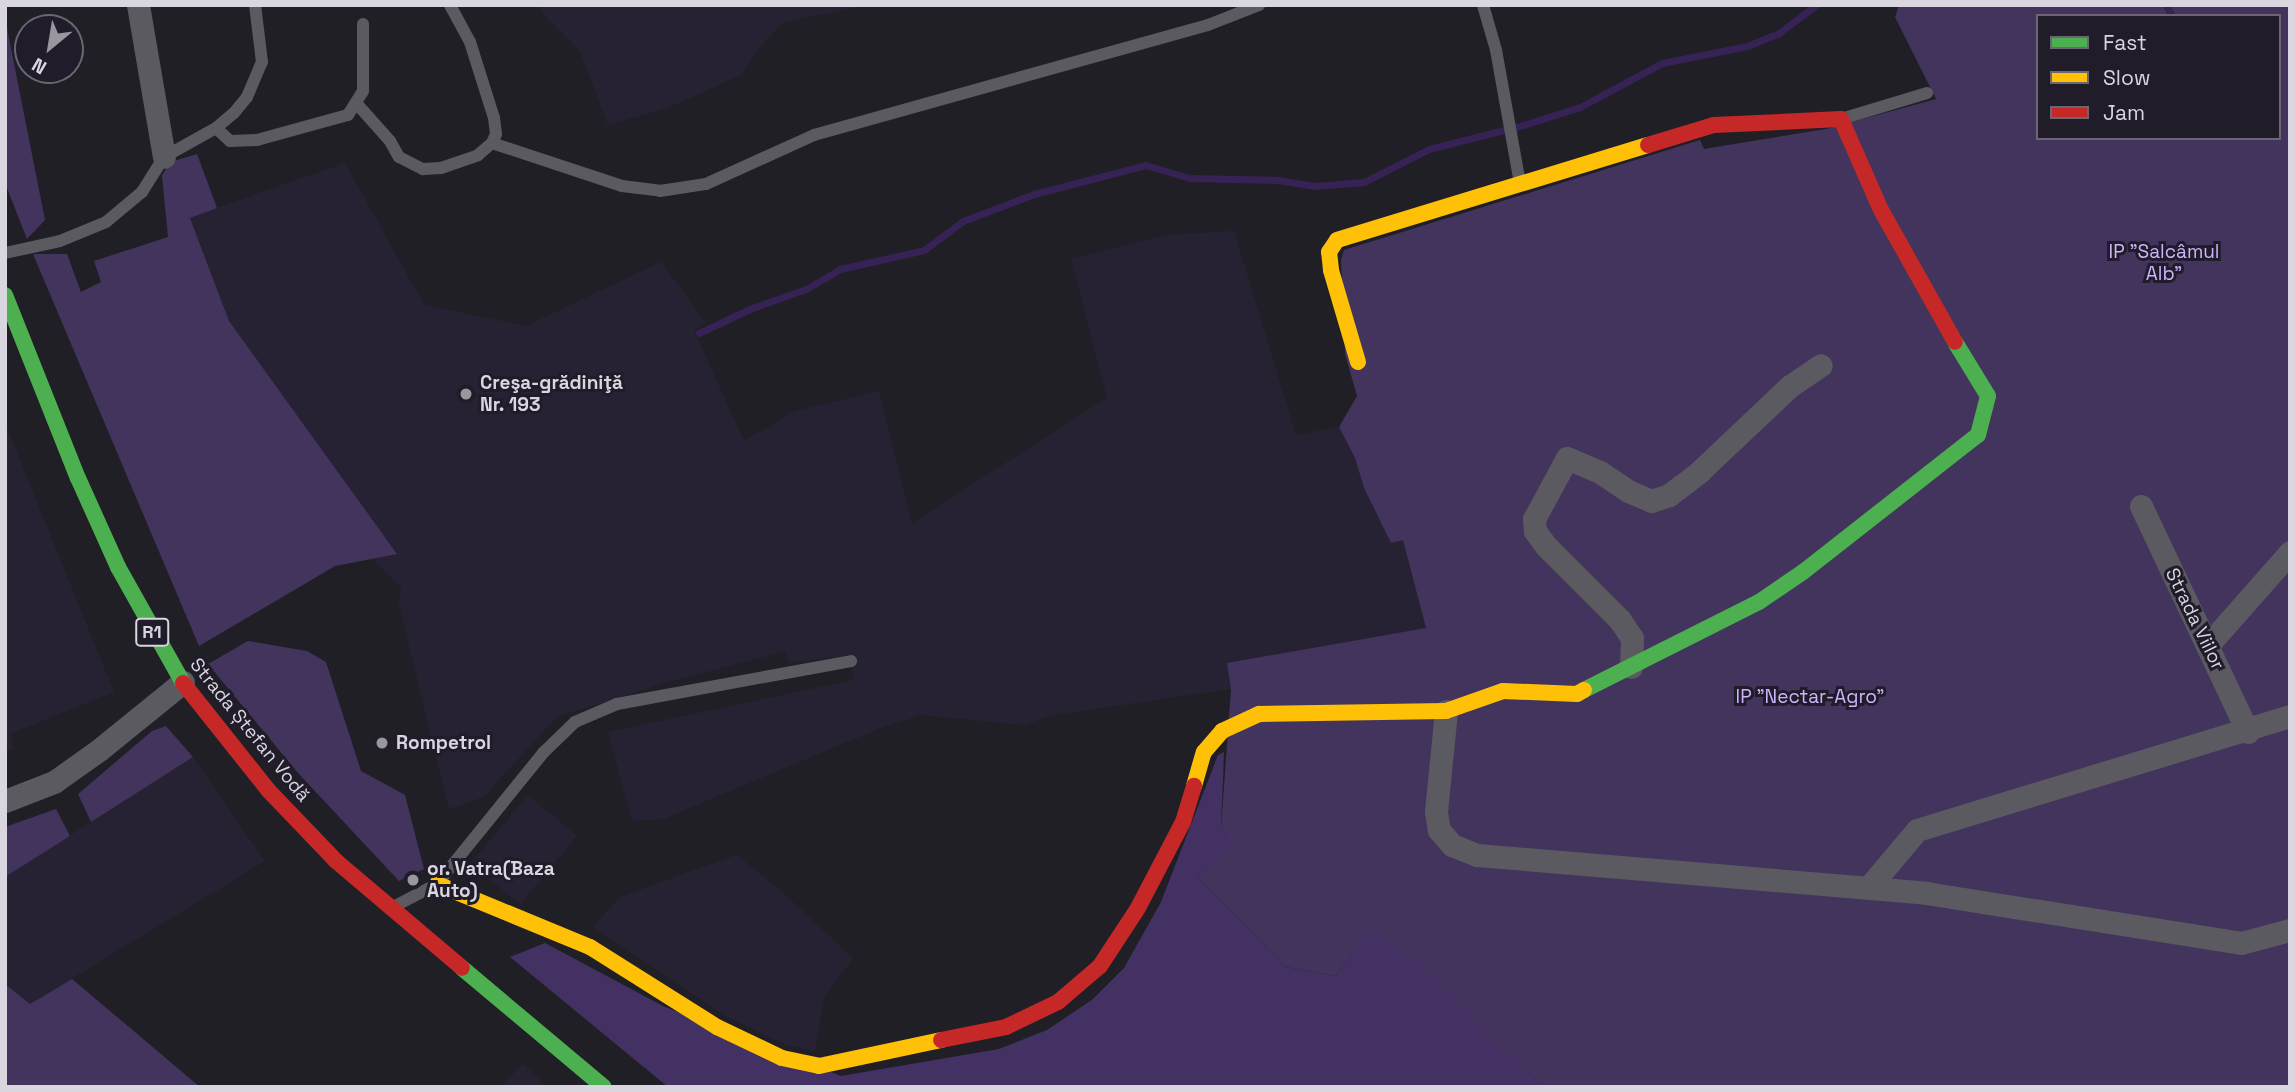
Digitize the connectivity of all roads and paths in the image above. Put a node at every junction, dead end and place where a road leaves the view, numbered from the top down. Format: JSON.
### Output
{"nodes":[{"id":1,"x":138,"y":5,"type":"edge"},
{"id":2,"x":255,"y":5,"type":"edge"},
{"id":3,"x":450,"y":5,"type":"edge"},
{"id":4,"x":1259,"y":5,"type":"edge"},
{"id":5,"x":1483,"y":5,"type":"edge"},
{"id":6,"x":363,"y":24,"type":"dead end"},
{"id":7,"x":1927,"y":93,"type":"dead end"},
{"id":8,"x":357,"y":104,"type":"junction"},
{"id":9,"x":1841,"y":119,"type":"junction"},
{"id":10,"x":216,"y":128,"type":"junction"},
{"id":11,"x":492,"y":143,"type":"junction"},
{"id":12,"x":163,"y":157,"type":"junction"},
{"id":13,"x":1521,"y":184,"type":"junction"},
{"id":14,"x":5,"y":253,"type":"edge"},
{"id":15,"x":5,"y":295,"type":"edge"},
{"id":16,"x":1358,"y":362,"type":"dead end"},
{"id":17,"x":1821,"y":365,"type":"dead end"},
{"id":18,"x":2141,"y":506,"type":"dead end"},
{"id":19,"x":2290,"y":552,"type":"edge"},
{"id":20,"x":2208,"y":645,"type":"junction"},
{"id":21,"x":851,"y":661,"type":"dead end"},
{"id":22,"x":1631,"y":667,"type":"junction"},
{"id":23,"x":183,"y":682,"type":"junction"},
{"id":24,"x":1446,"y":711,"type":"junction"},
{"id":25,"x":2290,"y":716,"type":"edge"},
{"id":26,"x":2248,"y":732,"type":"junction"},
{"id":27,"x":5,"y":801,"type":"edge"},
{"id":28,"x":437,"y":884,"type":"junction"},
{"id":29,"x":1869,"y":887,"type":"junction"},
{"id":30,"x":394,"y":906,"type":"junction"},
{"id":31,"x":2290,"y":930,"type":"edge"},
{"id":32,"x":604,"y":1087,"type":"edge"}],
"edges":[{"from":1,"to":12,"type":"street"},
{"from":2,"to":10,"type":"lane"},
{"from":3,"to":11,"type":"lane"},
{"from":4,"to":11,"type":"lane"},
{"from":5,"to":13,"type":"lane"},
{"from":6,"to":8,"type":"lane"},
{"from":7,"to":9,"type":"lane"},
{"from":8,"to":10,"type":"lane"},
{"from":8,"to":11,"type":"lane"},
{"from":9,"to":13,"type":"main road"},
{"from":9,"to":22,"type":"main road"},
{"from":10,"to":12,"type":"lane"},
{"from":12,"to":14,"type":"lane"},
{"from":13,"to":16,"type":"main road"},
{"from":15,"to":23,"type":"main road","name":"Strada Ștefan Vodă","number":"R1"},
{"from":17,"to":22,"type":"street"},
{"from":18,"to":20,"type":"street","name":"Strada Viilor"},
{"from":19,"to":20,"type":"street"},
{"from":20,"to":26,"type":"street","name":"Strada Viilor"},
{"from":21,"to":28,"type":"lane"},
{"from":22,"to":24,"type":"main road"},
{"from":23,"to":27,"type":"street"},
{"from":23,"to":30,"type":"main road","name":"Strada Ștefan Vodă","number":"R1"},
{"from":24,"to":28,"type":"main road"},
{"from":24,"to":29,"type":"street"},
{"from":25,"to":26,"type":"street"},
{"from":26,"to":29,"type":"street"},
{"from":28,"to":30,"type":"lane"},
{"from":29,"to":31,"type":"street"},
{"from":30,"to":32,"type":"main road","name":"Strada Ștefan Vodă","number":"R1"}]}
